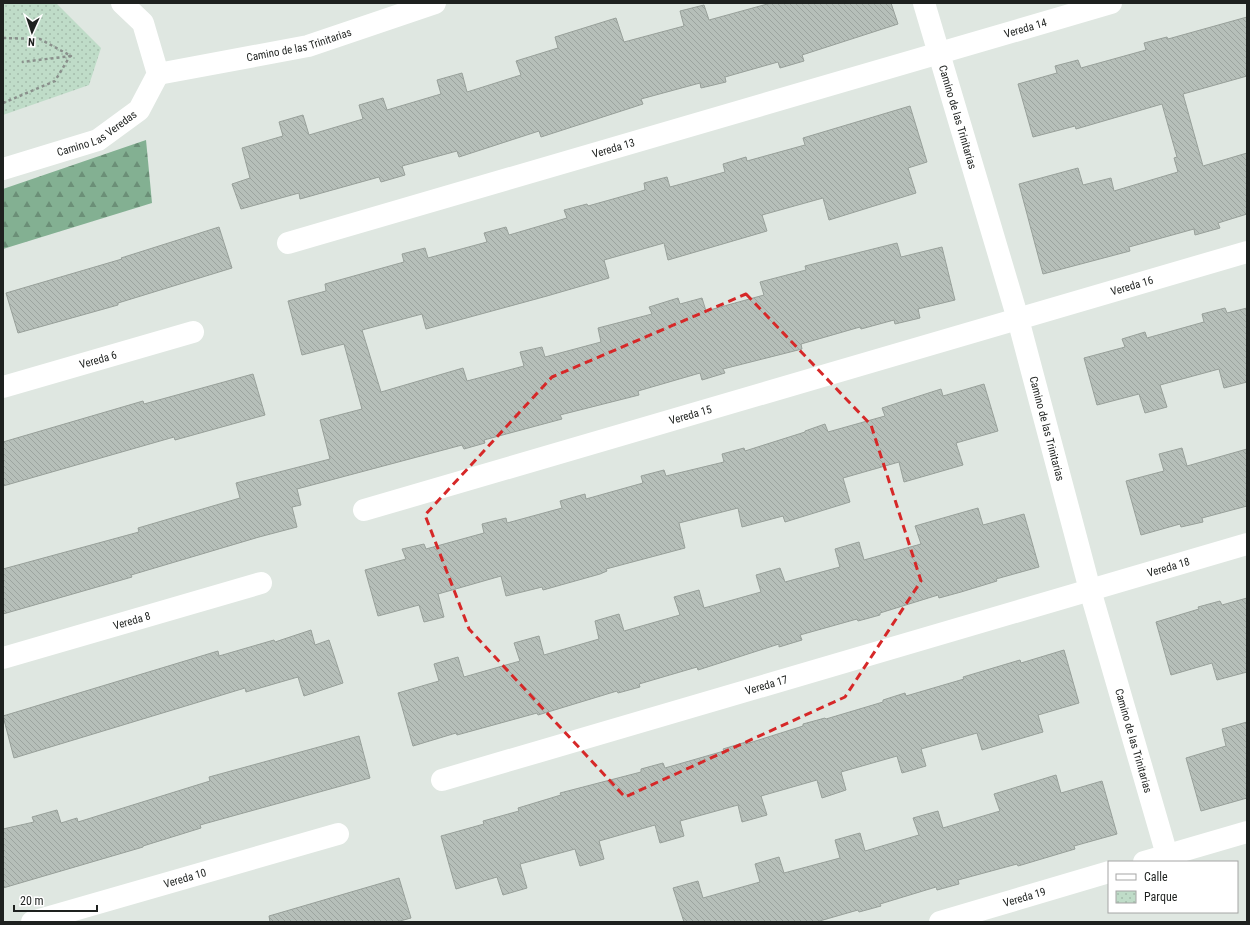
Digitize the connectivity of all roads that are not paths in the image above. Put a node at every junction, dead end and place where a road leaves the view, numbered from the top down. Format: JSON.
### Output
{"nodes":[{"id":1,"x":122,"y":3,"type":"edge"},
{"id":2,"x":435,"y":3,"type":"edge"},
{"id":3,"x":924,"y":3,"type":"edge"},
{"id":4,"x":1111,"y":3,"type":"edge"},
{"id":5,"x":939,"y":53,"type":"junction"},
{"id":6,"x":158,"y":74,"type":"junction"},
{"id":7,"x":3,"y":169,"type":"edge"},
{"id":8,"x":288,"y":243,"type":"dead end"},
{"id":9,"x":1247,"y":252,"type":"edge"},
{"id":10,"x":1018,"y":319,"type":"junction"},
{"id":11,"x":193,"y":332,"type":"dead end"},
{"id":12,"x":3,"y":386,"type":"edge"},
{"id":13,"x":364,"y":510,"type":"dead end"},
{"id":14,"x":1247,"y":544,"type":"edge"},
{"id":15,"x":261,"y":583,"type":"dead end"},
{"id":16,"x":1090,"y":590,"type":"junction"},
{"id":17,"x":3,"y":658,"type":"edge"},
{"id":18,"x":442,"y":780,"type":"dead end"},
{"id":19,"x":1247,"y":832,"type":"edge"},
{"id":20,"x":338,"y":834,"type":"dead end"},
{"id":21,"x":1167,"y":855,"type":"junction"},
{"id":22,"x":1147,"y":861,"type":"edge"},
{"id":23,"x":1108,"y":872,"type":"edge"},
{"id":24,"x":32,"y":922,"type":"edge"},
{"id":25,"x":940,"y":922,"type":"edge"}],
"edges":[{"from":1,"to":6,"type":"street"},
{"from":2,"to":6,"type":"street","name":"Camino de las Trinitarias"},
{"from":3,"to":5,"type":"street","name":"Camino de las Trinitarias"},
{"from":4,"to":5,"type":"street","name":"Vereda 14"},
{"from":5,"to":8,"type":"street","name":"Vereda 13"},
{"from":5,"to":10,"type":"street","name":"Camino de las Trinitarias"},
{"from":6,"to":7,"type":"street","name":"Camino Las Veredas"},
{"from":9,"to":10,"type":"street","name":"Vereda 16"},
{"from":10,"to":13,"type":"street","name":"Vereda 15"},
{"from":10,"to":16,"type":"street","name":"Camino de las Trinitarias"},
{"from":11,"to":12,"type":"street","name":"Vereda 6"},
{"from":14,"to":16,"type":"street","name":"Vereda 18"},
{"from":15,"to":17,"type":"street","name":"Vereda 8"},
{"from":16,"to":18,"type":"street","name":"Vereda 17"},
{"from":16,"to":21,"type":"street","name":"Camino de las Trinitarias"},
{"from":19,"to":21,"type":"street"},
{"from":20,"to":24,"type":"street","name":"Vereda 10"},
{"from":21,"to":22,"type":"street"},
{"from":23,"to":25,"type":"street","name":"Vereda 19"}]}
